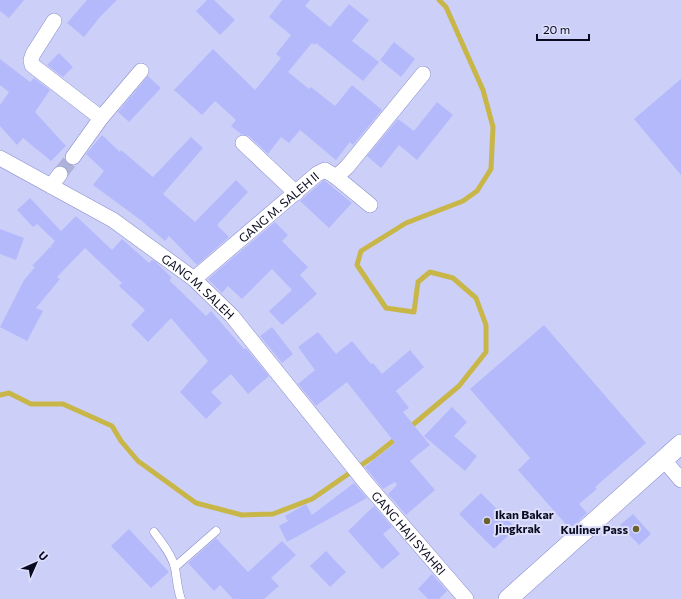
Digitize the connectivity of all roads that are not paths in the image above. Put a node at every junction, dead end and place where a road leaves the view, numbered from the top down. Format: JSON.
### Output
{"nodes":[{"id":1,"x":54,"y":21,"type":"dead end"},
{"id":2,"x":141,"y":72,"type":"dead end"},
{"id":3,"x":423,"y":74,"type":"dead end"},
{"id":4,"x":101,"y":118,"type":"junction"},
{"id":5,"x":243,"y":143,"type":"dead end"},
{"id":6,"x":73,"y":157,"type":"tunnel mouth"},
{"id":7,"x":0,"y":158,"type":"edge"},
{"id":8,"x":60,"y":174,"type":"tunnel mouth"},
{"id":9,"x":336,"y":177,"type":"junction"},
{"id":10,"x":51,"y":186,"type":"junction"},
{"id":11,"x":296,"y":193,"type":"junction"},
{"id":12,"x":370,"y":205,"type":"dead end"},
{"id":13,"x":194,"y":279,"type":"junction"},
{"id":14,"x":681,"y":444,"type":"edge"},
{"id":15,"x":664,"y":460,"type":"junction"},
{"id":16,"x":353,"y":465,"type":"joint"},
{"id":17,"x":681,"y":480,"type":"edge"},
{"id":18,"x":216,"y":531,"type":"dead end"},
{"id":19,"x":154,"y":532,"type":"dead end"},
{"id":20,"x":175,"y":567,"type":"junction"},
{"id":21,"x":180,"y":599,"type":"edge"},
{"id":22,"x":466,"y":599,"type":"edge"},
{"id":23,"x":508,"y":599,"type":"edge"}],
"edges":[{"from":1,"to":4,"type":"street"},
{"from":2,"to":4,"type":"street"},
{"from":3,"to":9,"type":"street","name":"GANG M. SALEH II"},
{"from":4,"to":6,"type":"street"},
{"from":5,"to":11,"type":"street"},
{"from":7,"to":10,"type":"street","name":"GANG M. SALEH"},
{"from":8,"to":10,"type":"street"},
{"from":9,"to":11,"type":"street","name":"GANG M. SALEH II"},
{"from":9,"to":12,"type":"street"},
{"from":10,"to":13,"type":"street","name":"GANG M. SALEH"},
{"from":11,"to":13,"type":"street","name":"GANG M. SALEH II"},
{"from":13,"to":16,"type":"street","name":"GANG M. SALEH"},
{"from":14,"to":15,"type":"street"},
{"from":15,"to":17,"type":"street"},
{"from":15,"to":23,"type":"street"},
{"from":16,"to":22,"type":"street","name":"GANG HAJI SYAHRI"},
{"from":18,"to":20,"type":"lane"},
{"from":19,"to":20,"type":"lane"},
{"from":20,"to":21,"type":"lane"}]}
